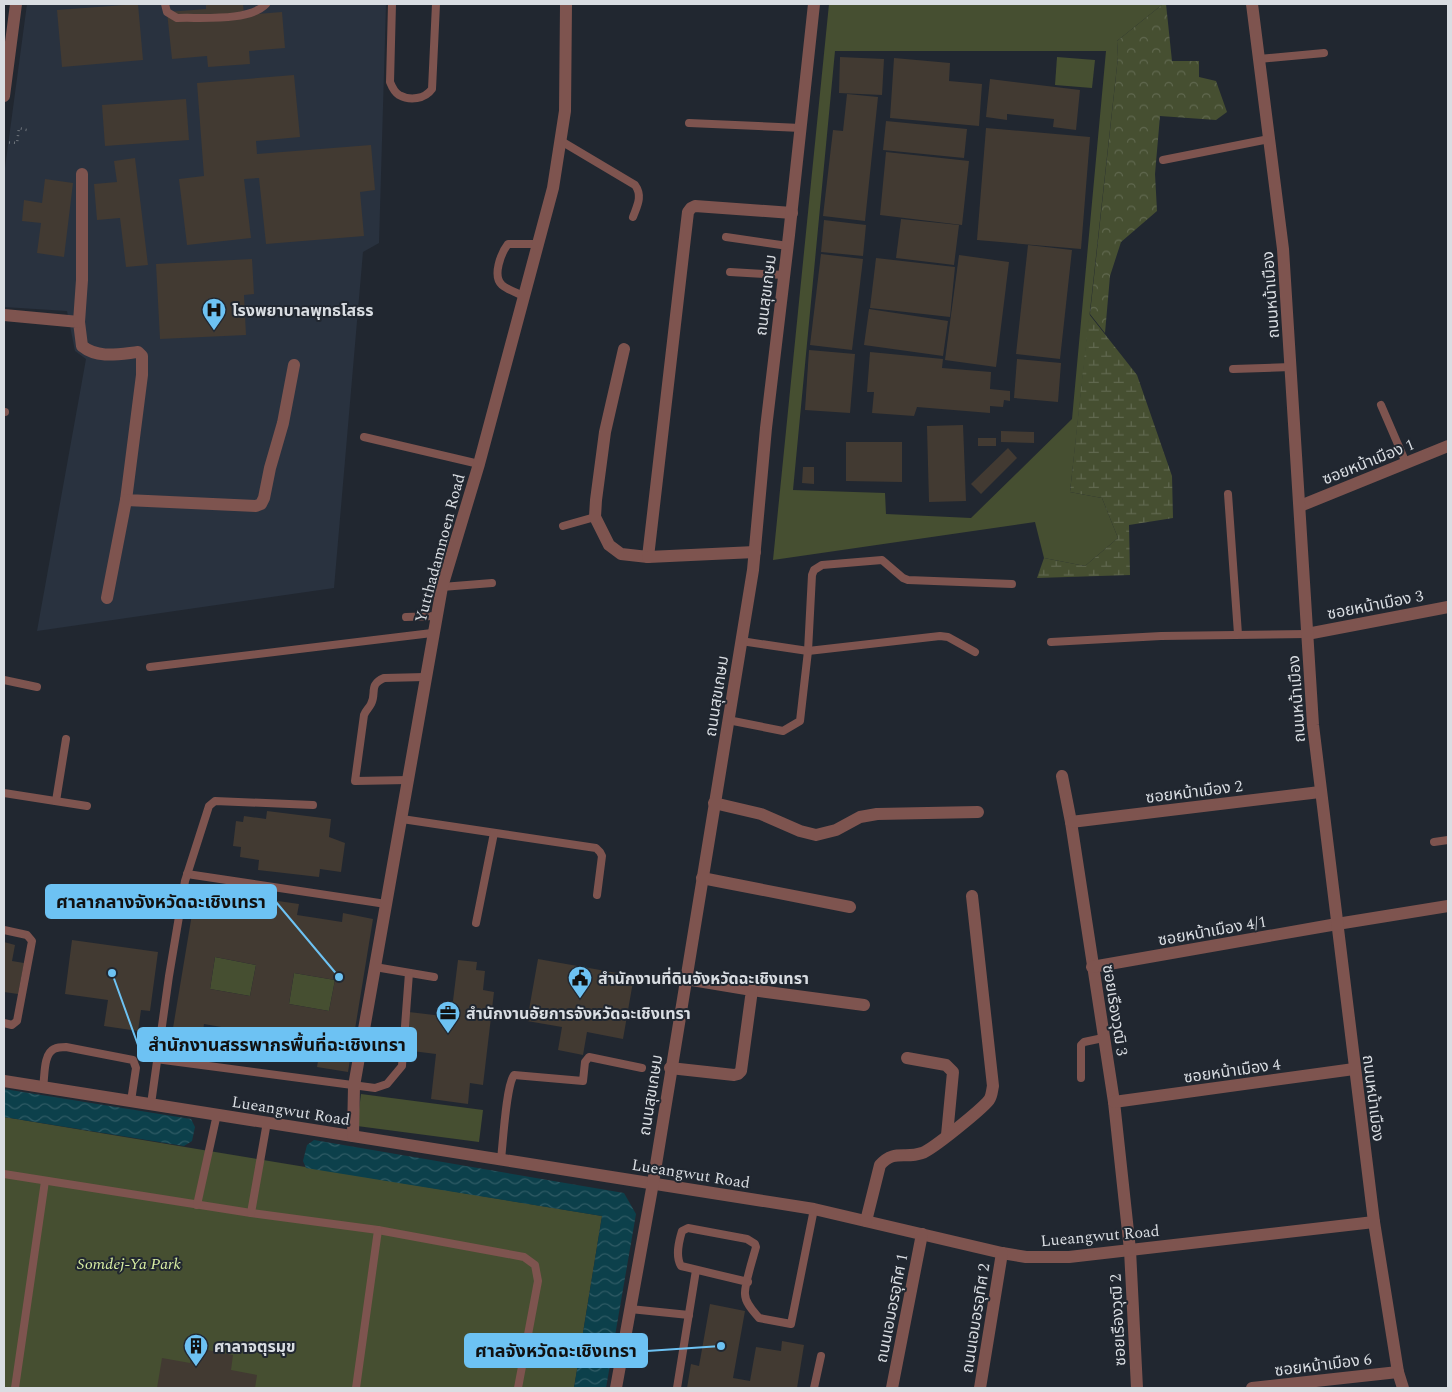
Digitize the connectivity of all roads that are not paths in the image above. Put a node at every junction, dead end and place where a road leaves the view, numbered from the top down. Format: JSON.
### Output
{"nodes":[{"id":1,"x":16,"y":4,"type":"edge"},
{"id":2,"x":165,"y":4,"type":"edge"},
{"id":3,"x":266,"y":4,"type":"edge"},
{"id":4,"x":392,"y":4,"type":"edge"},
{"id":5,"x":436,"y":4,"type":"edge"},
{"id":6,"x":566,"y":4,"type":"edge"},
{"id":7,"x":814,"y":4,"type":"edge"},
{"id":8,"x":1252,"y":4,"type":"edge"},
{"id":9,"x":1324,"y":53,"type":"dead end"},
{"id":10,"x":1259,"y":59,"type":"junction"},
{"id":11,"x":4,"y":96,"type":"edge"},
{"id":12,"x":689,"y":122,"type":"dead end"},
{"id":13,"x":801,"y":128,"type":"junction"},
{"id":14,"x":1269,"y":139,"type":"junction"},
{"id":15,"x":561,"y":141,"type":"junction"},
{"id":16,"x":1163,"y":160,"type":"dead end"},
{"id":17,"x":82,"y":174,"type":"dead end"},
{"id":18,"x":792,"y":213,"type":"junction"},
{"id":19,"x":633,"y":217,"type":"dead end"},
{"id":20,"x":726,"y":237,"type":"dead end"},
{"id":21,"x":538,"y":244,"type":"junction"},
{"id":22,"x":788,"y":246,"type":"junction"},
{"id":23,"x":730,"y":272,"type":"dead end"},
{"id":24,"x":784,"y":276,"type":"junction"},
{"id":25,"x":524,"y":296,"type":"junction"},
{"id":26,"x":4,"y":315,"type":"edge"},
{"id":27,"x":79,"y":322,"type":"junction"},
{"id":28,"x":624,"y":349,"type":"dead end"},
{"id":29,"x":294,"y":366,"type":"dead end"},
{"id":30,"x":1291,"y":367,"type":"junction"},
{"id":31,"x":1234,"y":369,"type":"dead end"},
{"id":32,"x":1381,"y":405,"type":"dead end"},
{"id":33,"x":364,"y":437,"type":"dead end"},
{"id":34,"x":1448,"y":446,"type":"edge"},
{"id":35,"x":1406,"y":463,"type":"junction"},
{"id":36,"x":479,"y":464,"type":"junction"},
{"id":37,"x":1228,"y":494,"type":"dead end"},
{"id":38,"x":126,"y":500,"type":"junction"},
{"id":39,"x":1300,"y":506,"type":"junction"},
{"id":40,"x":596,"y":518,"type":"junction"},
{"id":41,"x":564,"y":526,"type":"dead end"},
{"id":42,"x":755,"y":552,"type":"junction"},
{"id":43,"x":648,"y":558,"type":"junction"},
{"id":44,"x":492,"y":583,"type":"dead end"},
{"id":45,"x":1012,"y":584,"type":"dead end"},
{"id":46,"x":442,"y":587,"type":"junction"},
{"id":47,"x":107,"y":598,"type":"dead end"},
{"id":48,"x":1448,"y":607,"type":"edge"},
{"id":49,"x":436,"y":616,"type":"junction"},
{"id":50,"x":406,"y":617,"type":"dead end"},
{"id":51,"x":432,"y":633,"type":"junction"},
{"id":52,"x":1238,"y":634,"type":"junction"},
{"id":53,"x":1308,"y":634,"type":"junction"},
{"id":54,"x":741,"y":641,"type":"junction"},
{"id":55,"x":1051,"y":642,"type":"dead end"},
{"id":56,"x":808,"y":651,"type":"junction"},
{"id":57,"x":976,"y":652,"type":"dead end"},
{"id":58,"x":150,"y":667,"type":"dead end"},
{"id":59,"x":425,"y":677,"type":"junction"},
{"id":60,"x":4,"y":680,"type":"edge"},
{"id":61,"x":37,"y":686,"type":"dead end"},
{"id":62,"x":728,"y":720,"type":"junction"},
{"id":63,"x":66,"y":739,"type":"dead end"},
{"id":64,"x":1062,"y":776,"type":"dead end"},
{"id":65,"x":408,"y":780,"type":"junction"},
{"id":66,"x":1320,"y":792,"type":"junction"},
{"id":67,"x":4,"y":793,"type":"edge"},
{"id":68,"x":56,"y":801,"type":"junction"},
{"id":69,"x":714,"y":803,"type":"junction"},
{"id":70,"x":313,"y":805,"type":"dead end"},
{"id":71,"x":87,"y":806,"type":"dead end"},
{"id":72,"x":978,"y":812,"type":"dead end"},
{"id":73,"x":402,"y":819,"type":"junction"},
{"id":74,"x":1071,"y":822,"type":"junction"},
{"id":75,"x":494,"y":833,"type":"junction"},
{"id":76,"x":1448,"y":840,"type":"edge"},
{"id":77,"x":1434,"y":842,"type":"dead end"},
{"id":78,"x":187,"y":874,"type":"junction"},
{"id":79,"x":702,"y":878,"type":"junction"},
{"id":80,"x":597,"y":894,"type":"dead end"},
{"id":81,"x":972,"y":896,"type":"dead end"},
{"id":82,"x":386,"y":904,"type":"junction"},
{"id":83,"x":1448,"y":906,"type":"edge"},
{"id":84,"x":850,"y":907,"type":"dead end"},
{"id":85,"x":476,"y":923,"type":"dead end"},
{"id":86,"x":1337,"y":924,"type":"junction"},
{"id":87,"x":4,"y":930,"type":"edge"},
{"id":88,"x":375,"y":967,"type":"junction"},
{"id":89,"x":1092,"y":968,"type":"junction"},
{"id":90,"x":409,"y":973,"type":"junction"},
{"id":91,"x":434,"y":977,"type":"dead end"},
{"id":92,"x":686,"y":979,"type":"junction"},
{"id":93,"x":752,"y":990,"type":"junction"},
{"id":94,"x":864,"y":1006,"type":"dead end"},
{"id":95,"x":4,"y":1024,"type":"edge"},
{"id":96,"x":1103,"y":1038,"type":"junction"},
{"id":97,"x":907,"y":1058,"type":"dead end"},
{"id":98,"x":156,"y":1059,"type":"junction"},
{"id":99,"x":642,"y":1068,"type":"dead end"},
{"id":100,"x":670,"y":1068,"type":"junction"},
{"id":101,"x":1354,"y":1069,"type":"junction"},
{"id":102,"x":1081,"y":1078,"type":"dead end"},
{"id":103,"x":4,"y":1081,"type":"edge"},
{"id":104,"x":354,"y":1086,"type":"junction"},
{"id":105,"x":44,"y":1087,"type":"junction"},
{"id":106,"x":131,"y":1101,"type":"junction"},
{"id":107,"x":1114,"y":1102,"type":"junction"},
{"id":108,"x":151,"y":1104,"type":"junction"},
{"id":109,"x":216,"y":1114,"type":"junction"},
{"id":110,"x":266,"y":1122,"type":"junction"},
{"id":111,"x":947,"y":1135,"type":"junction"},
{"id":112,"x":353,"y":1136,"type":"junction"},
{"id":113,"x":501,"y":1160,"type":"junction"},
{"id":114,"x":4,"y":1174,"type":"edge"},
{"id":115,"x":45,"y":1181,"type":"junction"},
{"id":116,"x":652,"y":1183,"type":"junction"},
{"id":117,"x":197,"y":1205,"type":"junction"},
{"id":118,"x":814,"y":1210,"type":"junction"},
{"id":119,"x":251,"y":1213,"type":"junction"},
{"id":120,"x":866,"y":1221,"type":"junction"},
{"id":121,"x":1374,"y":1222,"type":"junction"},
{"id":122,"x":378,"y":1230,"type":"junction"},
{"id":123,"x":922,"y":1234,"type":"junction"},
{"id":124,"x":1130,"y":1250,"type":"junction"},
{"id":125,"x":1002,"y":1253,"type":"junction"},
{"id":126,"x":696,"y":1270,"type":"junction"},
{"id":127,"x":748,"y":1282,"type":"junction"},
{"id":128,"x":630,"y":1309,"type":"junction"},
{"id":129,"x":689,"y":1315,"type":"junction"},
{"id":130,"x":821,"y":1356,"type":"dead end"},
{"id":131,"x":1398,"y":1372,"type":"junction"},
{"id":132,"x":15,"y":1388,"type":"edge"},
{"id":133,"x":356,"y":1388,"type":"edge"},
{"id":134,"x":518,"y":1388,"type":"edge"},
{"id":135,"x":616,"y":1388,"type":"edge"},
{"id":136,"x":677,"y":1388,"type":"edge"},
{"id":137,"x":814,"y":1388,"type":"edge"},
{"id":138,"x":892,"y":1388,"type":"edge"},
{"id":139,"x":980,"y":1388,"type":"edge"},
{"id":140,"x":1137,"y":1388,"type":"edge"},
{"id":141,"x":1252,"y":1388,"type":"edge"},
{"id":142,"x":1403,"y":1388,"type":"edge"}],
"edges":[{"from":1,"to":11,"type":"street"},
{"from":2,"to":3,"type":"lane"},
{"from":4,"to":5,"type":"lane"},
{"from":6,"to":15,"type":"street","name":"Yutthadamnoen Road"},
{"from":7,"to":13,"type":"street","name":"ถนนสุขเกษม"},
{"from":8,"to":10,"type":"street","name":"ถนนหน้าเมือง"},
{"from":9,"to":10,"type":"lane"},
{"from":10,"to":14,"type":"street","name":"ถนนหน้าเมือง"},
{"from":12,"to":13,"type":"lane"},
{"from":13,"to":18,"type":"street","name":"ถนนสุขเกษม"},
{"from":14,"to":16,"type":"lane"},
{"from":14,"to":30,"type":"street","name":"ถนนหน้าเมือง"},
{"from":15,"to":19,"type":"lane"},
{"from":15,"to":21,"type":"street","name":"Yutthadamnoen Road"},
{"from":17,"to":27,"type":"street"},
{"from":18,"to":22,"type":"street","name":"ถนนสุขเกษม"},
{"from":18,"to":43,"type":"street"},
{"from":20,"to":22,"type":"lane"},
{"from":21,"to":25,"type":"street","name":"Yutthadamnoen Road"},
{"from":21,"to":25,"type":"lane"},
{"from":22,"to":24,"type":"street","name":"ถนนสุขเกษม"},
{"from":23,"to":24,"type":"lane"},
{"from":24,"to":42,"type":"street","name":"ถนนสุขเกษม"},
{"from":25,"to":36,"type":"street","name":"Yutthadamnoen Road"},
{"from":26,"to":27,"type":"street"},
{"from":27,"to":38,"type":"street"},
{"from":28,"to":40,"type":"street"},
{"from":29,"to":38,"type":"street"},
{"from":30,"to":31,"type":"lane"},
{"from":30,"to":39,"type":"street","name":"ถนนหน้าเมือง"},
{"from":32,"to":35,"type":"lane"},
{"from":33,"to":36,"type":"lane"},
{"from":34,"to":35,"type":"street","name":"ซอยหน้าเมือง 1"},
{"from":35,"to":39,"type":"street","name":"ซอยหน้าเมือง 1"},
{"from":36,"to":46,"type":"street","name":"Yutthadamnoen Road"},
{"from":37,"to":52,"type":"lane"},
{"from":38,"to":47,"type":"street"},
{"from":39,"to":53,"type":"street","name":"ถนนหน้าเมือง"},
{"from":40,"to":41,"type":"lane"},
{"from":40,"to":43,"type":"street"},
{"from":42,"to":43,"type":"street"},
{"from":42,"to":54,"type":"street","name":"ถนนสุขเกษม"},
{"from":44,"to":46,"type":"lane"},
{"from":45,"to":56,"type":"lane"},
{"from":46,"to":49,"type":"street","name":"Yutthadamnoen Road"},
{"from":48,"to":53,"type":"street","name":"ซอยหน้าเมือง 3"},
{"from":49,"to":50,"type":"lane"},
{"from":49,"to":51,"type":"street","name":"Yutthadamnoen Road"},
{"from":51,"to":58,"type":"lane"},
{"from":51,"to":59,"type":"street","name":"Yutthadamnoen Road"},
{"from":52,"to":53,"type":"lane"},
{"from":52,"to":55,"type":"lane"},
{"from":53,"to":66,"type":"street","name":"ถนนหน้าเมือง"},
{"from":54,"to":56,"type":"lane"},
{"from":54,"to":62,"type":"street","name":"ถนนสุขเกษม"},
{"from":56,"to":57,"type":"lane"},
{"from":56,"to":62,"type":"lane"},
{"from":59,"to":65,"type":"street","name":"Yutthadamnoen Road"},
{"from":59,"to":65,"type":"lane"},
{"from":60,"to":61,"type":"lane"},
{"from":62,"to":69,"type":"street","name":"ถนนสุขเกษม"},
{"from":63,"to":68,"type":"lane"},
{"from":64,"to":74,"type":"street","name":"ซอยเรืองวุฒิ 3"},
{"from":65,"to":73,"type":"street","name":"Yutthadamnoen Road"},
{"from":66,"to":74,"type":"street","name":"ซอยหน้าเมือง 2"},
{"from":66,"to":86,"type":"street","name":"ถนนหน้าเมือง"},
{"from":67,"to":68,"type":"lane"},
{"from":68,"to":71,"type":"lane"},
{"from":69,"to":72,"type":"street"},
{"from":69,"to":79,"type":"street","name":"ถนนสุขเกษม"},
{"from":70,"to":78,"type":"lane"},
{"from":73,"to":75,"type":"lane"},
{"from":73,"to":82,"type":"street","name":"Yutthadamnoen Road"},
{"from":74,"to":89,"type":"street","name":"ซอยเรืองวุฒิ 3"},
{"from":75,"to":80,"type":"lane"},
{"from":75,"to":85,"type":"lane"},
{"from":76,"to":77,"type":"lane"},
{"from":78,"to":82,"type":"lane"},
{"from":78,"to":98,"type":"lane"},
{"from":79,"to":84,"type":"street"},
{"from":79,"to":92,"type":"street","name":"ถนนสุขเกษม"},
{"from":81,"to":111,"type":"street"},
{"from":82,"to":88,"type":"street","name":"Yutthadamnoen Road"},
{"from":83,"to":86,"type":"street","name":"ซอยหน้าเมือง 4/1"},
{"from":86,"to":89,"type":"street","name":"ซอยหน้าเมือง 4/1"},
{"from":86,"to":101,"type":"street","name":"ถนนหน้าเมือง"},
{"from":87,"to":95,"type":"lane"},
{"from":88,"to":90,"type":"lane"},
{"from":88,"to":104,"type":"street","name":"Yutthadamnoen Road"},
{"from":89,"to":96,"type":"street","name":"ซอยเรืองวุฒิ 3"},
{"from":90,"to":91,"type":"lane"},
{"from":90,"to":104,"type":"lane"},
{"from":92,"to":93,"type":"street"},
{"from":92,"to":100,"type":"street","name":"ถนนสุขเกษม"},
{"from":93,"to":94,"type":"street"},
{"from":93,"to":100,"type":"street"},
{"from":96,"to":102,"type":"lane"},
{"from":96,"to":107,"type":"street","name":"ซอยเรืองวุฒิ 3"},
{"from":97,"to":111,"type":"street"},
{"from":98,"to":104,"type":"lane"},
{"from":98,"to":108,"type":"lane"},
{"from":99,"to":113,"type":"lane"},
{"from":100,"to":116,"type":"street","name":"ถนนสุขเกษม"},
{"from":101,"to":107,"type":"street","name":"ซอยหน้าเมือง 4"},
{"from":101,"to":121,"type":"street","name":"ถนนหน้าเมือง"},
{"from":103,"to":105,"type":"street","name":"Lueangwut Road"},
{"from":104,"to":112,"type":"street","name":"Yutthadamnoen Road"},
{"from":105,"to":106,"type":"street","name":"Lueangwut Road"},
{"from":105,"to":106,"type":"lane"},
{"from":106,"to":108,"type":"street","name":"Lueangwut Road"},
{"from":107,"to":124,"type":"street","name":"ซอยเรืองวุฒิ 3"},
{"from":108,"to":109,"type":"street","name":"Lueangwut Road"},
{"from":109,"to":110,"type":"street","name":"Lueangwut Road"},
{"from":109,"to":117,"type":"lane"},
{"from":110,"to":112,"type":"street","name":"Lueangwut Road"},
{"from":110,"to":119,"type":"lane"},
{"from":111,"to":120,"type":"street"},
{"from":112,"to":113,"type":"street","name":"Lueangwut Road"},
{"from":113,"to":116,"type":"street","name":"Lueangwut Road"},
{"from":114,"to":115,"type":"lane"},
{"from":115,"to":117,"type":"lane"},
{"from":115,"to":132,"type":"lane"},
{"from":116,"to":118,"type":"street","name":"Lueangwut Road"},
{"from":116,"to":128,"type":"street","name":"ถนนสุขเกษม"},
{"from":117,"to":119,"type":"lane"},
{"from":118,"to":120,"type":"street","name":"Lueangwut Road"},
{"from":118,"to":127,"type":"lane"},
{"from":119,"to":122,"type":"lane"},
{"from":120,"to":123,"type":"street","name":"Lueangwut Road"},
{"from":121,"to":124,"type":"street","name":"Lueangwut Road"},
{"from":121,"to":131,"type":"street","name":"ถนนหน้าเมือง"},
{"from":122,"to":133,"type":"lane"},
{"from":122,"to":134,"type":"lane"},
{"from":123,"to":125,"type":"street","name":"Lueangwut Road"},
{"from":123,"to":138,"type":"street","name":"ถนนเอมอรอุทิศ 1"},
{"from":124,"to":125,"type":"street","name":"Lueangwut Road"},
{"from":124,"to":140,"type":"street","name":"ซอยเรืองวุฒิ 2"},
{"from":125,"to":139,"type":"street","name":"ถนนเอมอรอุทิศ 2"},
{"from":126,"to":127,"type":"lane"},
{"from":126,"to":127,"type":"lane"},
{"from":126,"to":129,"type":"lane"},
{"from":128,"to":129,"type":"lane"},
{"from":128,"to":135,"type":"street","name":"ถนนสุขเกษม"},
{"from":129,"to":136,"type":"lane"},
{"from":130,"to":137,"type":"lane"},
{"from":131,"to":141,"type":"street","name":"ซอยหน้าเมือง 6"},
{"from":131,"to":142,"type":"street","name":"ถนนหน้าเมือง"}]}
